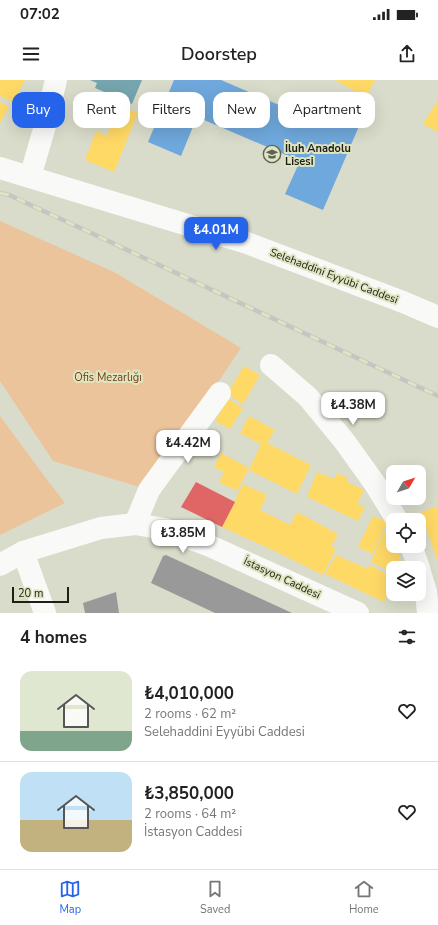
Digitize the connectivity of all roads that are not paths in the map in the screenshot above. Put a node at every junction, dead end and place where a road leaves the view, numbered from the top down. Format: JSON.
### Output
{"nodes":[{"id":1,"x":56,"y":80,"type":"edge"},
{"id":2,"x":0,"y":168,"type":"edge"},
{"id":3,"x":30,"y":177,"type":"junction"},
{"id":4,"x":438,"y":316,"type":"edge"},
{"id":5,"x":271,"y":365,"type":"dead end"},
{"id":6,"x":220,"y":393,"type":"dead end"},
{"id":7,"x":393,"y":513,"type":"edge"},
{"id":8,"x":135,"y":524,"type":"junction"},
{"id":9,"x":23,"y":552,"type":"junction"},
{"id":10,"x":0,"y":565,"type":"edge"},
{"id":11,"x":426,"y":592,"type":"edge"},
{"id":12,"x":45,"y":613,"type":"edge"},
{"id":13,"x":358,"y":613,"type":"edge"},
{"id":14,"x":428,"y":613,"type":"edge"}],
"edges":[{"from":1,"to":3,"type":"street"},
{"from":2,"to":3,"type":"street","name":"Selehaddini Eyyübi Caddesi"},
{"from":3,"to":4,"type":"street","name":"Selehaddini Eyyübi Caddesi"},
{"from":5,"to":7,"type":"street"},
{"from":6,"to":8,"type":"street"},
{"from":8,"to":9,"type":"street","name":"İstasyon Caddesi"},
{"from":8,"to":13,"type":"street","name":"İstasyon Caddesi"},
{"from":9,"to":10,"type":"street","name":"İstasyon Caddesi"},
{"from":9,"to":12,"type":"street"},
{"from":11,"to":14,"type":"street"}]}
